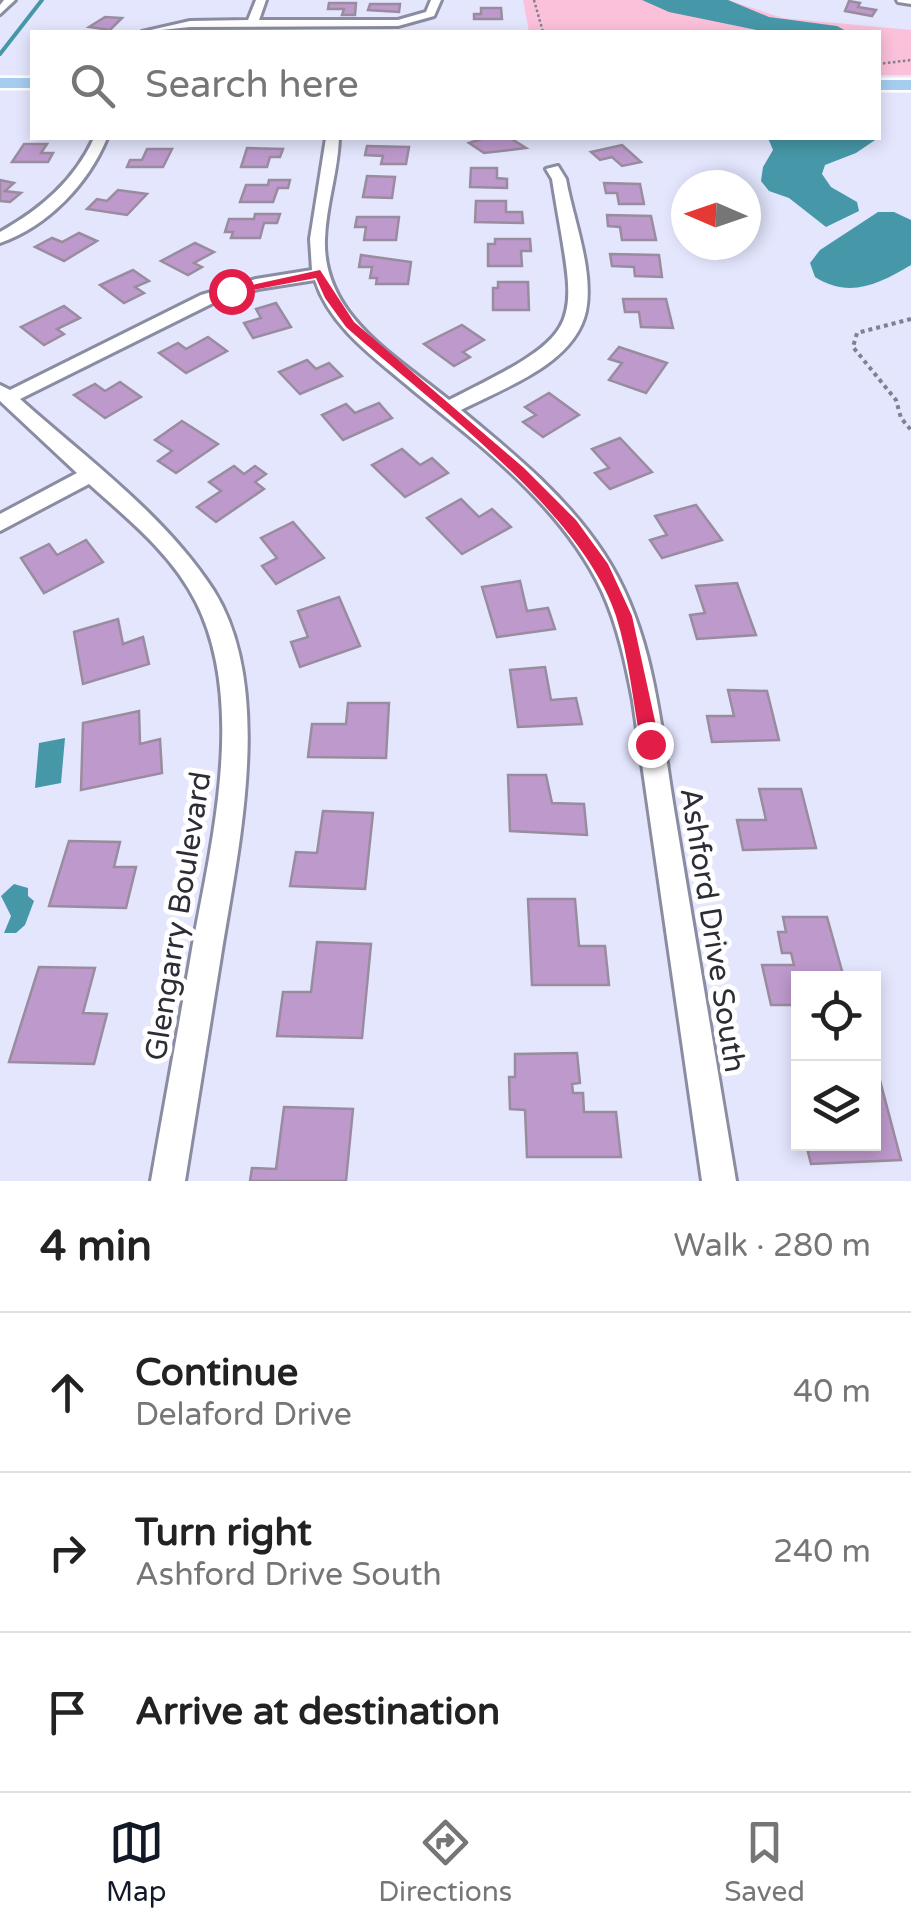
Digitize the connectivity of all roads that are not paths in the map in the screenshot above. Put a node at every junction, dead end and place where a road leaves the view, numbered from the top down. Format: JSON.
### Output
{"nodes":[{"id":1,"x":10,"y":0,"type":"edge"},
{"id":2,"x":261,"y":0,"type":"edge"},
{"id":3,"x":436,"y":0,"type":"edge"},
{"id":4,"x":902,"y":0,"type":"edge"},
{"id":5,"x":911,"y":1,"type":"edge"},
{"id":6,"x":0,"y":11,"type":"edge"},
{"id":7,"x":252,"y":24,"type":"junction"},
{"id":8,"x":158,"y":30,"type":"edge"},
{"id":9,"x":0,"y":83,"type":"edge"},
{"id":10,"x":30,"y":83,"type":"edge"},
{"id":11,"x":881,"y":86,"type":"edge"},
{"id":12,"x":911,"y":86,"type":"edge"},
{"id":13,"x":99,"y":140,"type":"edge"},
{"id":14,"x":332,"y":140,"type":"edge"},
{"id":15,"x":553,"y":170,"type":"dead end"},
{"id":16,"x":0,"y":238,"type":"edge"},
{"id":17,"x":320,"y":274,"type":"junction"},
{"id":18,"x":4,"y":394,"type":"edge"},
{"id":19,"x":447,"y":409,"type":"junction"},
{"id":20,"x":91,"y":474,"type":"junction"},
{"id":21,"x":0,"y":523,"type":"edge"},
{"id":22,"x":168,"y":1181,"type":"edge"},
{"id":23,"x":719,"y":1181,"type":"edge"}],
"edges":[{"from":1,"to":6,"type":"street"},
{"from":2,"to":7,"type":"street"},
{"from":3,"to":7,"type":"street"},
{"from":4,"to":5,"type":"street"},
{"from":7,"to":8,"type":"street"},
{"from":9,"to":10,"type":"main road"},
{"from":11,"to":12,"type":"main road"},
{"from":13,"to":16,"type":"street"},
{"from":14,"to":17,"type":"street"},
{"from":15,"to":19,"type":"street"},
{"from":17,"to":18,"type":"street"},
{"from":17,"to":19,"type":"street","name":"Ashford Drive South"},
{"from":18,"to":20,"type":"street","name":"Glengarry Boulevard"},
{"from":19,"to":23,"type":"street","name":"Ashford Drive South"},
{"from":20,"to":21,"type":"street"},
{"from":20,"to":22,"type":"street","name":"Glengarry Boulevard"}]}
